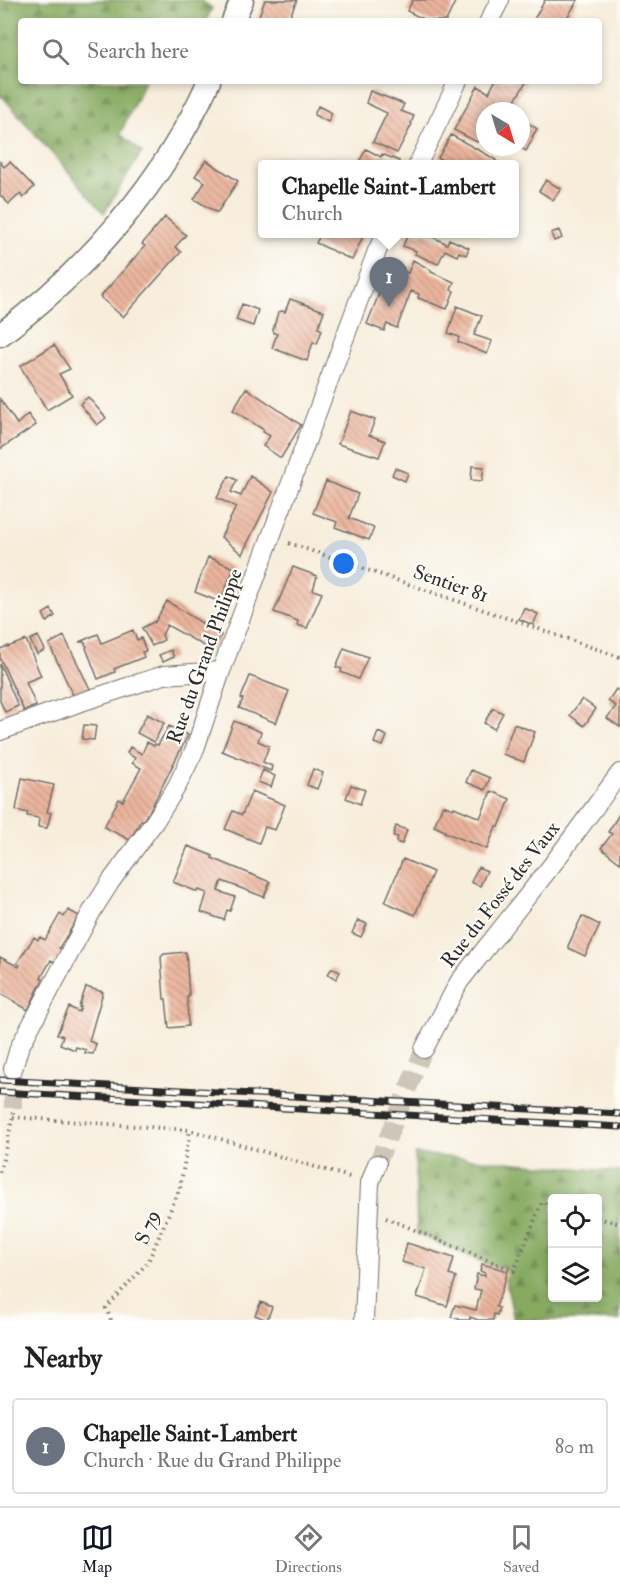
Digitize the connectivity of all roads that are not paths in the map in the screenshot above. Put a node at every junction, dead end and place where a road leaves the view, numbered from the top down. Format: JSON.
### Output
{"nodes":[{"id":1,"x":242,"y":0,"type":"edge"},
{"id":2,"x":500,"y":0,"type":"edge"},
{"id":3,"x":234,"y":18,"type":"edge"},
{"id":4,"x":491,"y":18,"type":"edge"},
{"id":5,"x":207,"y":84,"type":"edge"},
{"id":6,"x":457,"y":84,"type":"edge"},
{"id":7,"x":420,"y":160,"type":"edge"},
{"id":8,"x":384,"y":238,"type":"edge"},
{"id":9,"x":0,"y":335,"type":"edge"},
{"id":10,"x":221,"y":671,"type":"junction"},
{"id":11,"x":0,"y":731,"type":"edge"},
{"id":12,"x":620,"y":773,"type":"edge"},
{"id":13,"x":424,"y":1048,"type":"tunnel mouth"},
{"id":14,"x":14,"y":1069,"type":"tunnel mouth"},
{"id":15,"x":377,"y":1164,"type":"tunnel mouth"},
{"id":16,"x":364,"y":1320,"type":"edge"}],
"edges":[{"from":1,"to":3,"type":"street"},
{"from":2,"to":4,"type":"street"},
{"from":5,"to":9,"type":"street"},
{"from":6,"to":7,"type":"street"},
{"from":8,"to":10,"type":"street","name":"Rue du Grand Philippe"},
{"from":10,"to":11,"type":"street"},
{"from":10,"to":14,"type":"street","name":"Rue du Grand Philippe"},
{"from":12,"to":13,"type":"street","name":"Rue du Fossé des Vaux"},
{"from":15,"to":16,"type":"street"}]}
